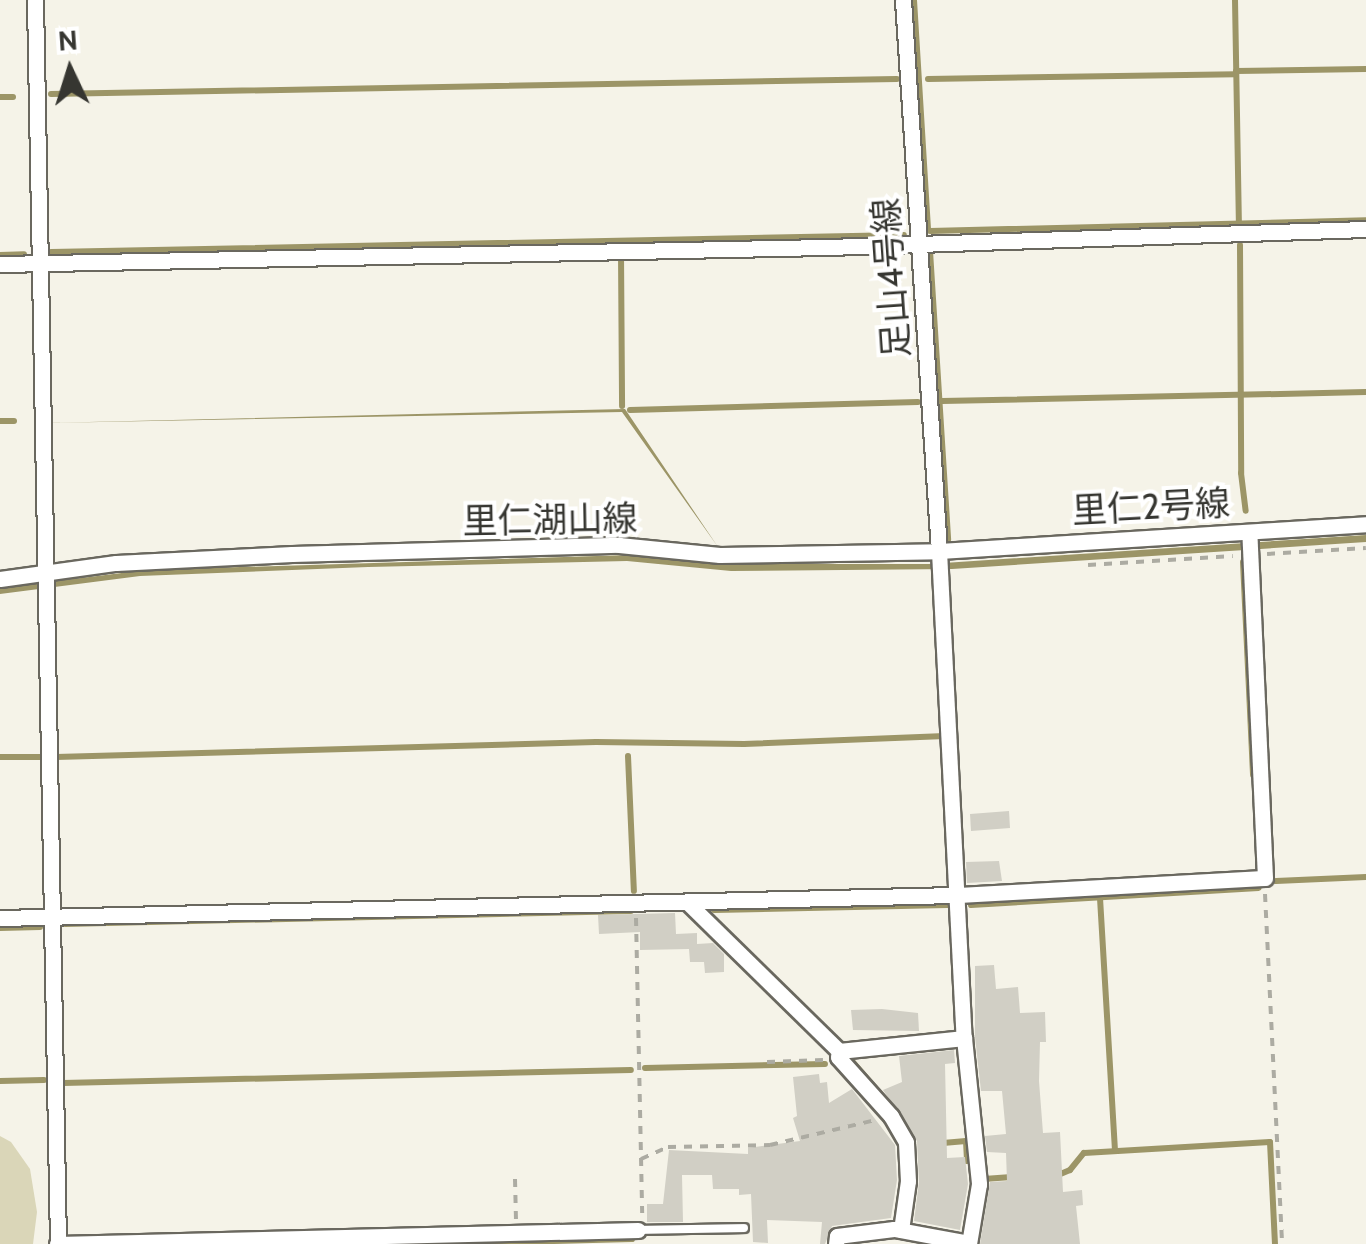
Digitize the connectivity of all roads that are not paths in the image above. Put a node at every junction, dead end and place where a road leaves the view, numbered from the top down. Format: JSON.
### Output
{"nodes":[{"id":1,"x":35,"y":0,"type":"edge"},
{"id":2,"x":903,"y":0,"type":"edge"},
{"id":3,"x":1366,"y":229,"type":"edge"},
{"id":4,"x":919,"y":242,"type":"junction"},
{"id":5,"x":38,"y":263,"type":"junction"},
{"id":6,"x":0,"y":264,"type":"edge"},
{"id":7,"x":1366,"y":524,"type":"edge"},
{"id":8,"x":1249,"y":532,"type":"junction"},
{"id":9,"x":939,"y":552,"type":"junction"},
{"id":10,"x":43,"y":576,"type":"junction"},
{"id":11,"x":0,"y":579,"type":"edge"},
{"id":12,"x":957,"y":895,"type":"junction"},
{"id":13,"x":687,"y":902,"type":"junction"},
{"id":14,"x":51,"y":917,"type":"junction"},
{"id":15,"x":0,"y":918,"type":"edge"},
{"id":16,"x":964,"y":1038,"type":"junction"},
{"id":17,"x":839,"y":1054,"type":"junction"},
{"id":18,"x":744,"y":1228,"type":"dead end"},
{"id":19,"x":638,"y":1230,"type":"joint"},
{"id":20,"x":900,"y":1230,"type":"junction"},
{"id":21,"x":57,"y":1244,"type":"edge"},
{"id":22,"x":836,"y":1244,"type":"edge"},
{"id":23,"x":969,"y":1244,"type":"edge"}],
"edges":[{"from":1,"to":5,"type":"street"},
{"from":2,"to":4,"type":"street","name":"足山4号線"},
{"from":3,"to":4,"type":"street"},
{"from":4,"to":5,"type":"street"},
{"from":4,"to":9,"type":"street","name":"足山4号線"},
{"from":5,"to":6,"type":"street"},
{"from":5,"to":10,"type":"street"},
{"from":7,"to":8,"type":"street","name":"里仁2号線"},
{"from":8,"to":9,"type":"street","name":"里仁2号線"},
{"from":8,"to":12,"type":"street"},
{"from":9,"to":10,"type":"street","name":"里仁湖山線"},
{"from":9,"to":12,"type":"street"},
{"from":10,"to":11,"type":"street","name":"里仁湖山線"},
{"from":10,"to":14,"type":"street"},
{"from":12,"to":13,"type":"street"},
{"from":12,"to":16,"type":"street"},
{"from":13,"to":14,"type":"street"},
{"from":13,"to":17,"type":"street"},
{"from":14,"to":15,"type":"street"},
{"from":14,"to":21,"type":"street"},
{"from":16,"to":17,"type":"street"},
{"from":16,"to":23,"type":"street"},
{"from":17,"to":20,"type":"street"},
{"from":18,"to":19,"type":"lane"},
{"from":19,"to":21,"type":"street"},
{"from":20,"to":22,"type":"street"},
{"from":20,"to":23,"type":"street"}]}
